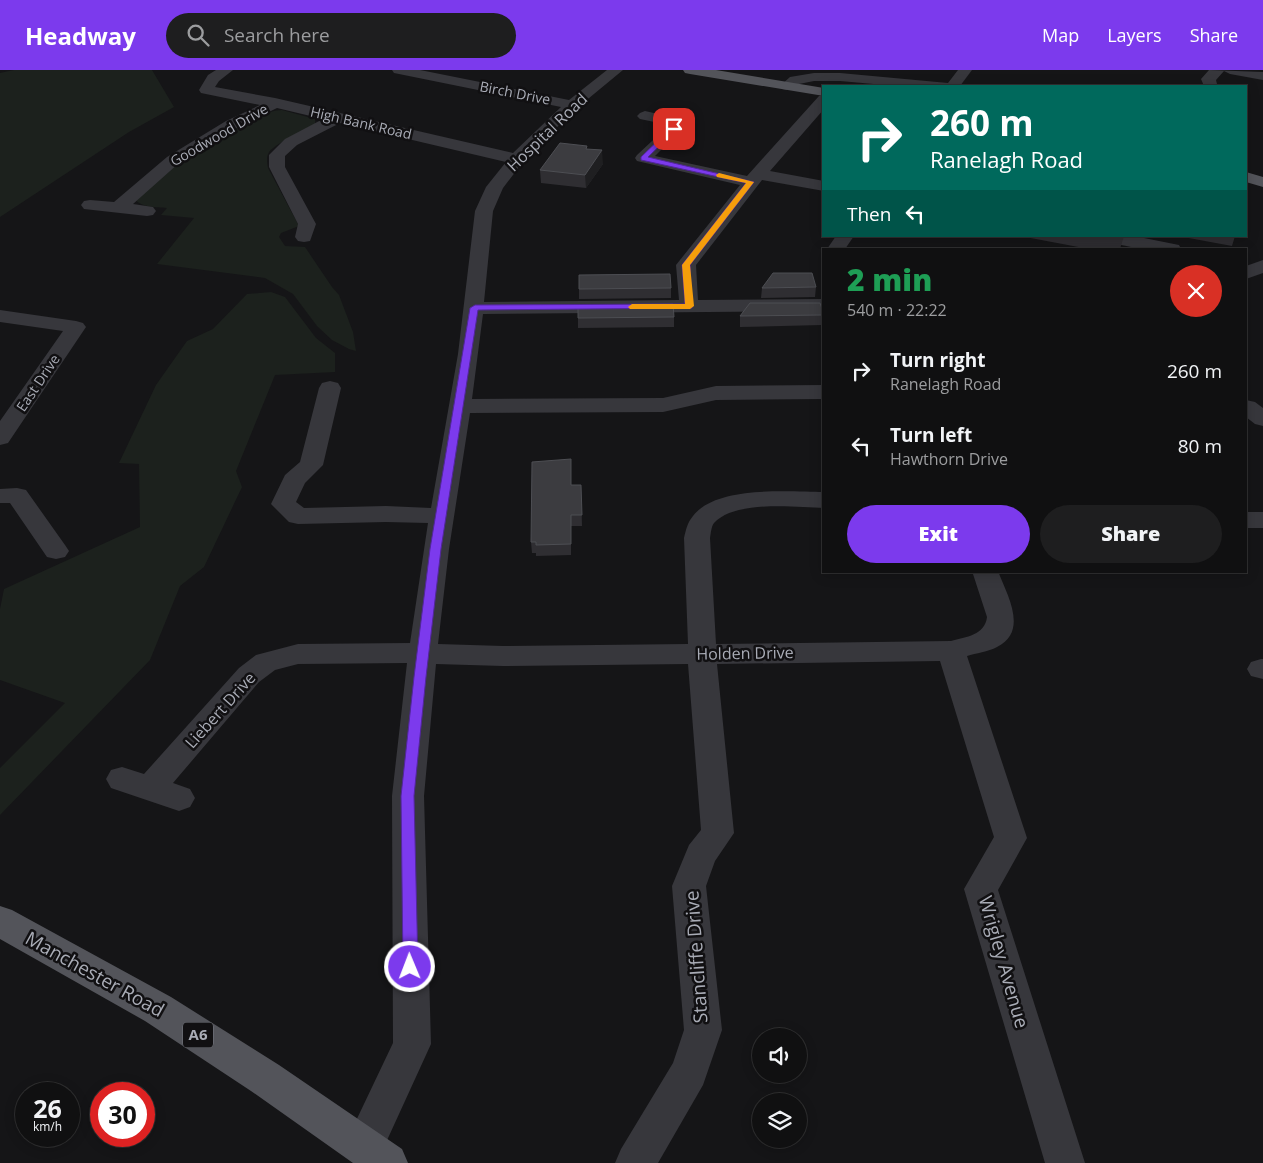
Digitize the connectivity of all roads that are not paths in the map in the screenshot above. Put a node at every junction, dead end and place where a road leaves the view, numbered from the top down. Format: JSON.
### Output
{"nodes":[{"id":1,"x":226,"y":70,"type":"edge"},
{"id":2,"x":399,"y":70,"type":"edge"},
{"id":3,"x":616,"y":70,"type":"edge"},
{"id":4,"x":690,"y":70,"type":"edge"},
{"id":5,"x":965,"y":70,"type":"edge"},
{"id":6,"x":1217,"y":70,"type":"edge"},
{"id":7,"x":1230,"y":70,"type":"edge"},
{"id":8,"x":1263,"y":76,"type":"edge"},
{"id":9,"x":1210,"y":84,"type":"dead end"},
{"id":10,"x":932,"y":85,"type":"edge"},
{"id":11,"x":954,"y":85,"type":"edge"},
{"id":12,"x":787,"y":86,"type":"junction"},
{"id":13,"x":822,"y":92,"type":"edge"},
{"id":14,"x":822,"y":101,"type":"edge"},
{"id":15,"x":276,"y":103,"type":"junction"},
{"id":16,"x":572,"y":105,"type":"junction"},
{"id":17,"x":645,"y":116,"type":"dead end"},
{"id":18,"x":337,"y":118,"type":"junction"},
{"id":19,"x":516,"y":159,"type":"junction"},
{"id":20,"x":1247,"y":177,"type":"edge"},
{"id":21,"x":755,"y":178,"type":"junction"},
{"id":22,"x":1263,"y":182,"type":"edge"},
{"id":23,"x":822,"y":186,"type":"edge"},
{"id":24,"x":90,"y":205,"type":"dead end"},
{"id":25,"x":118,"y":208,"type":"junction"},
{"id":26,"x":148,"y":211,"type":"dead end"},
{"id":27,"x":304,"y":237,"type":"dead end"},
{"id":28,"x":844,"y":237,"type":"edge"},
{"id":29,"x":1108,"y":237,"type":"edge"},
{"id":30,"x":837,"y":248,"type":"edge"},
{"id":31,"x":1167,"y":248,"type":"edge"},
{"id":32,"x":822,"y":305,"type":"edge"},
{"id":33,"x":690,"y":306,"type":"junction"},
{"id":34,"x":475,"y":308,"type":"junction"},
{"id":35,"x":0,"y":316,"type":"edge"},
{"id":36,"x":330,"y":388,"type":"dead end"},
{"id":37,"x":822,"y":392,"type":"edge"},
{"id":38,"x":460,"y":406,"type":"junction"},
{"id":39,"x":0,"y":438,"type":"edge"},
{"id":40,"x":0,"y":496,"type":"edge"},
{"id":41,"x":822,"y":500,"type":"edge"},
{"id":42,"x":442,"y":516,"type":"junction"},
{"id":43,"x":1247,"y":520,"type":"edge"},
{"id":44,"x":1263,"y":520,"type":"edge"},
{"id":45,"x":56,"y":551,"type":"dead end"},
{"id":46,"x":986,"y":573,"type":"edge"},
{"id":47,"x":951,"y":651,"type":"junction"},
{"id":48,"x":704,"y":653,"type":"junction"},
{"id":49,"x":424,"y":655,"type":"junction"},
{"id":50,"x":179,"y":798,"type":"dead end"},
{"id":51,"x":0,"y":921,"type":"edge"},
{"id":52,"x":376,"y":1154,"type":"edge"},
{"id":53,"x":635,"y":1163,"type":"edge"},
{"id":54,"x":1065,"y":1163,"type":"edge"}],
"edges":[{"from":1,"to":15,"type":"street","name":"High Bank Road"},
{"from":2,"to":16,"type":"street","name":"Birch Drive"},
{"from":3,"to":16,"type":"street","name":"Hospital Road"},
{"from":4,"to":12,"type":"main road"},
{"from":5,"to":11,"type":"street"},
{"from":6,"to":9,"type":"street"},
{"from":7,"to":8,"type":"street"},
{"from":10,"to":12,"type":"street"},
{"from":12,"to":13,"type":"main road"},
{"from":14,"to":21,"type":"street"},
{"from":15,"to":18,"type":"street","name":"High Bank Road"},
{"from":15,"to":25,"type":"street","name":"Goodwood Drive"},
{"from":16,"to":19,"type":"street","name":"Hospital Road"},
{"from":17,"to":21,"type":"street"},
{"from":18,"to":19,"type":"street","name":"High Bank Road"},
{"from":18,"to":27,"type":"street"},
{"from":19,"to":34,"type":"street","name":"Hospital Road"},
{"from":20,"to":22,"type":"main road"},
{"from":21,"to":23,"type":"street"},
{"from":21,"to":33,"type":"street"},
{"from":24,"to":25,"type":"street"},
{"from":25,"to":26,"type":"street"},
{"from":28,"to":30,"type":"street"},
{"from":29,"to":31,"type":"street"},
{"from":32,"to":33,"type":"street"},
{"from":33,"to":34,"type":"street"},
{"from":34,"to":38,"type":"street","name":"Hospital Road"},
{"from":35,"to":39,"type":"street","name":"East Drive"},
{"from":36,"to":42,"type":"street"},
{"from":37,"to":38,"type":"street"},
{"from":38,"to":42,"type":"street","name":"Hospital Road"},
{"from":40,"to":45,"type":"street"},
{"from":41,"to":48,"type":"street","name":"Stancliffe Drive"},
{"from":42,"to":49,"type":"street","name":"Hospital Road"},
{"from":43,"to":44,"type":"street"},
{"from":46,"to":47,"type":"street","name":"Holden Drive"},
{"from":47,"to":48,"type":"street","name":"Holden Drive"},
{"from":47,"to":54,"type":"street","name":"Wrigley Avenue"},
{"from":48,"to":49,"type":"street","name":"Holden Drive"},
{"from":48,"to":53,"type":"street","name":"Stancliffe Drive"},
{"from":49,"to":50,"type":"street","name":"Liebert Drive"},
{"from":49,"to":52,"type":"street","name":"Hospital Road"},
{"from":51,"to":52,"type":"main road","name":"Manchester Road","number":"A6"}]}
